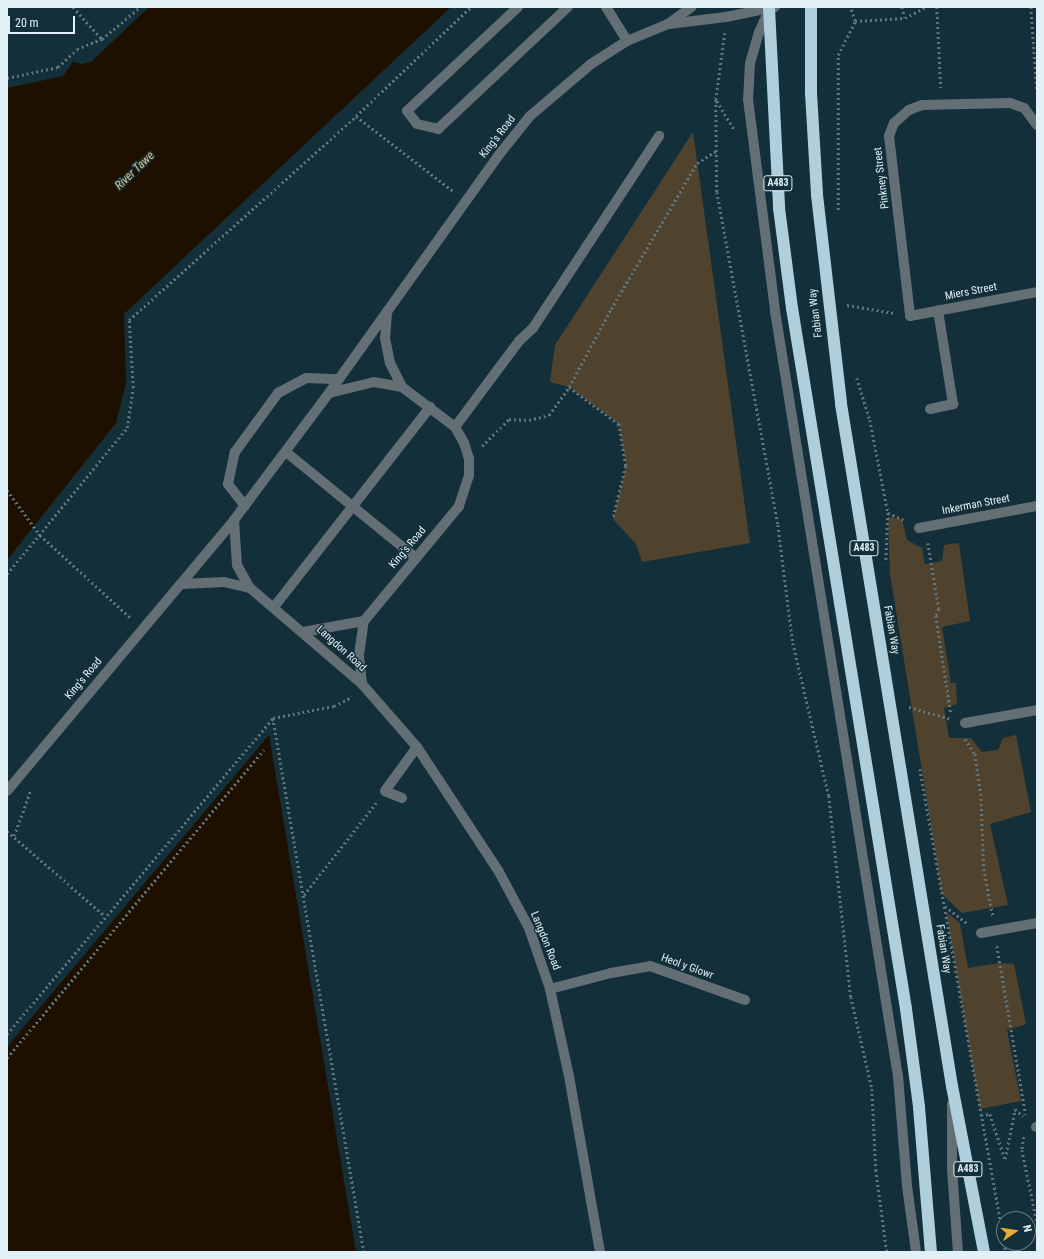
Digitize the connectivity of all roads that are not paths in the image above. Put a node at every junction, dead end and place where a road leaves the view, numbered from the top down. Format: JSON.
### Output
{"nodes":[{"id":1,"x":518,"y":7,"type":"edge"},
{"id":2,"x":568,"y":7,"type":"edge"},
{"id":3,"x":606,"y":7,"type":"edge"},
{"id":4,"x":691,"y":7,"type":"edge"},
{"id":5,"x":811,"y":7,"type":"edge"},
{"id":6,"x":772,"y":8,"type":"edge"},
{"id":7,"x":668,"y":24,"type":"junction"},
{"id":8,"x":627,"y":41,"type":"junction"},
{"id":9,"x":1037,"y":125,"type":"edge"},
{"id":10,"x":659,"y":136,"type":"dead end"},
{"id":11,"x":1037,"y":292,"type":"edge"},
{"id":12,"x":388,"y":310,"type":"junction"},
{"id":13,"x":938,"y":310,"type":"junction"},
{"id":14,"x":910,"y":316,"type":"joint"},
{"id":15,"x":339,"y":379,"type":"junction"},
{"id":16,"x":402,"y":387,"type":"junction"},
{"id":17,"x":329,"y":393,"type":"junction"},
{"id":18,"x":430,"y":407,"type":"junction"},
{"id":19,"x":930,"y":409,"type":"dead end"},
{"id":20,"x":455,"y":427,"type":"junction"},
{"id":21,"x":286,"y":452,"type":"junction"},
{"id":22,"x":351,"y":505,"type":"junction"},
{"id":23,"x":245,"y":506,"type":"junction"},
{"id":24,"x":1037,"y":506,"type":"edge"},
{"id":25,"x":234,"y":520,"type":"junction"},
{"id":26,"x":922,"y":527,"type":"road end"},
{"id":27,"x":416,"y":558,"type":"junction"},
{"id":28,"x":181,"y":584,"type":"junction"},
{"id":29,"x":250,"y":588,"type":"junction"},
{"id":30,"x":274,"y":607,"type":"junction"},
{"id":31,"x":364,"y":621,"type":"junction"},
{"id":32,"x":304,"y":632,"type":"junction"},
{"id":33,"x":362,"y":684,"type":"junction"},
{"id":34,"x":1037,"y":710,"type":"edge"},
{"id":35,"x":960,"y":724,"type":"road end"},
{"id":36,"x":418,"y":747,"type":"junction"},
{"id":37,"x":7,"y":791,"type":"edge"},
{"id":38,"x":402,"y":798,"type":"dead end"},
{"id":39,"x":1037,"y":923,"type":"edge"},
{"id":40,"x":981,"y":933,"type":"road end"},
{"id":41,"x":550,"y":989,"type":"junction"},
{"id":42,"x":745,"y":1000,"type":"dead end"},
{"id":43,"x":952,"y":1086,"type":"junction"},
{"id":44,"x":600,"y":1252,"type":"edge"},
{"id":45,"x":916,"y":1252,"type":"edge"},
{"id":46,"x":931,"y":1252,"type":"edge"},
{"id":47,"x":958,"y":1252,"type":"edge"},
{"id":48,"x":984,"y":1252,"type":"edge"}],
"edges":[{"from":1,"to":2,"type":"street"},
{"from":3,"to":8,"type":"street"},
{"from":4,"to":7,"type":"street","name":"King's Road"},
{"from":5,"to":43,"type":"highway","name":"Fabian Way","number":"A483"},
{"from":6,"to":7,"type":"street","name":"King's Road"},
{"from":6,"to":45,"type":"street"},
{"from":6,"to":46,"type":"highway","name":"Fabian Way","number":"A483"},
{"from":7,"to":8,"type":"street","name":"King's Road"},
{"from":8,"to":12,"type":"street","name":"King's Road"},
{"from":9,"to":14,"type":"street","name":"Pinkney Street"},
{"from":10,"to":20,"type":"street"},
{"from":11,"to":13,"type":"street","name":"Miers Street"},
{"from":12,"to":15,"type":"street","name":"King's Road"},
{"from":12,"to":16,"type":"street","name":"King's Road"},
{"from":13,"to":14,"type":"street","name":"Miers Street"},
{"from":13,"to":19,"type":"street"},
{"from":15,"to":17,"type":"street","name":"King's Road"},
{"from":15,"to":23,"type":"street"},
{"from":16,"to":17,"type":"street","name":"King's Road"},
{"from":16,"to":18,"type":"street","name":"King's Road"},
{"from":17,"to":21,"type":"street","name":"King's Road"},
{"from":18,"to":20,"type":"street","name":"King's Road"},
{"from":18,"to":22,"type":"street"},
{"from":20,"to":27,"type":"street","name":"King's Road"},
{"from":21,"to":22,"type":"street"},
{"from":21,"to":23,"type":"street","name":"King's Road"},
{"from":22,"to":27,"type":"street"},
{"from":22,"to":30,"type":"street"},
{"from":23,"to":25,"type":"street","name":"King's Road"},
{"from":24,"to":26,"type":"street","name":"Inkerman Street"},
{"from":25,"to":28,"type":"street","name":"King's Road"},
{"from":25,"to":29,"type":"street"},
{"from":27,"to":31,"type":"street","name":"King's Road"},
{"from":28,"to":29,"type":"street"},
{"from":28,"to":37,"type":"street","name":"King's Road"},
{"from":29,"to":30,"type":"street"},
{"from":30,"to":32,"type":"street"},
{"from":31,"to":32,"type":"street"},
{"from":31,"to":33,"type":"street","name":"Langdon Road"},
{"from":32,"to":33,"type":"street","name":"Langdon Road"},
{"from":33,"to":36,"type":"street","name":"Langdon Road"},
{"from":34,"to":35,"type":"street"},
{"from":36,"to":38,"type":"street"},
{"from":36,"to":41,"type":"street","name":"Langdon Road"},
{"from":39,"to":40,"type":"street"},
{"from":41,"to":42,"type":"street","name":"Heol y Glowr"},
{"from":41,"to":44,"type":"street","name":"Langdon Road"},
{"from":43,"to":47,"type":"street"},
{"from":43,"to":48,"type":"highway","name":"Fabian Way","number":"A483"}]}
